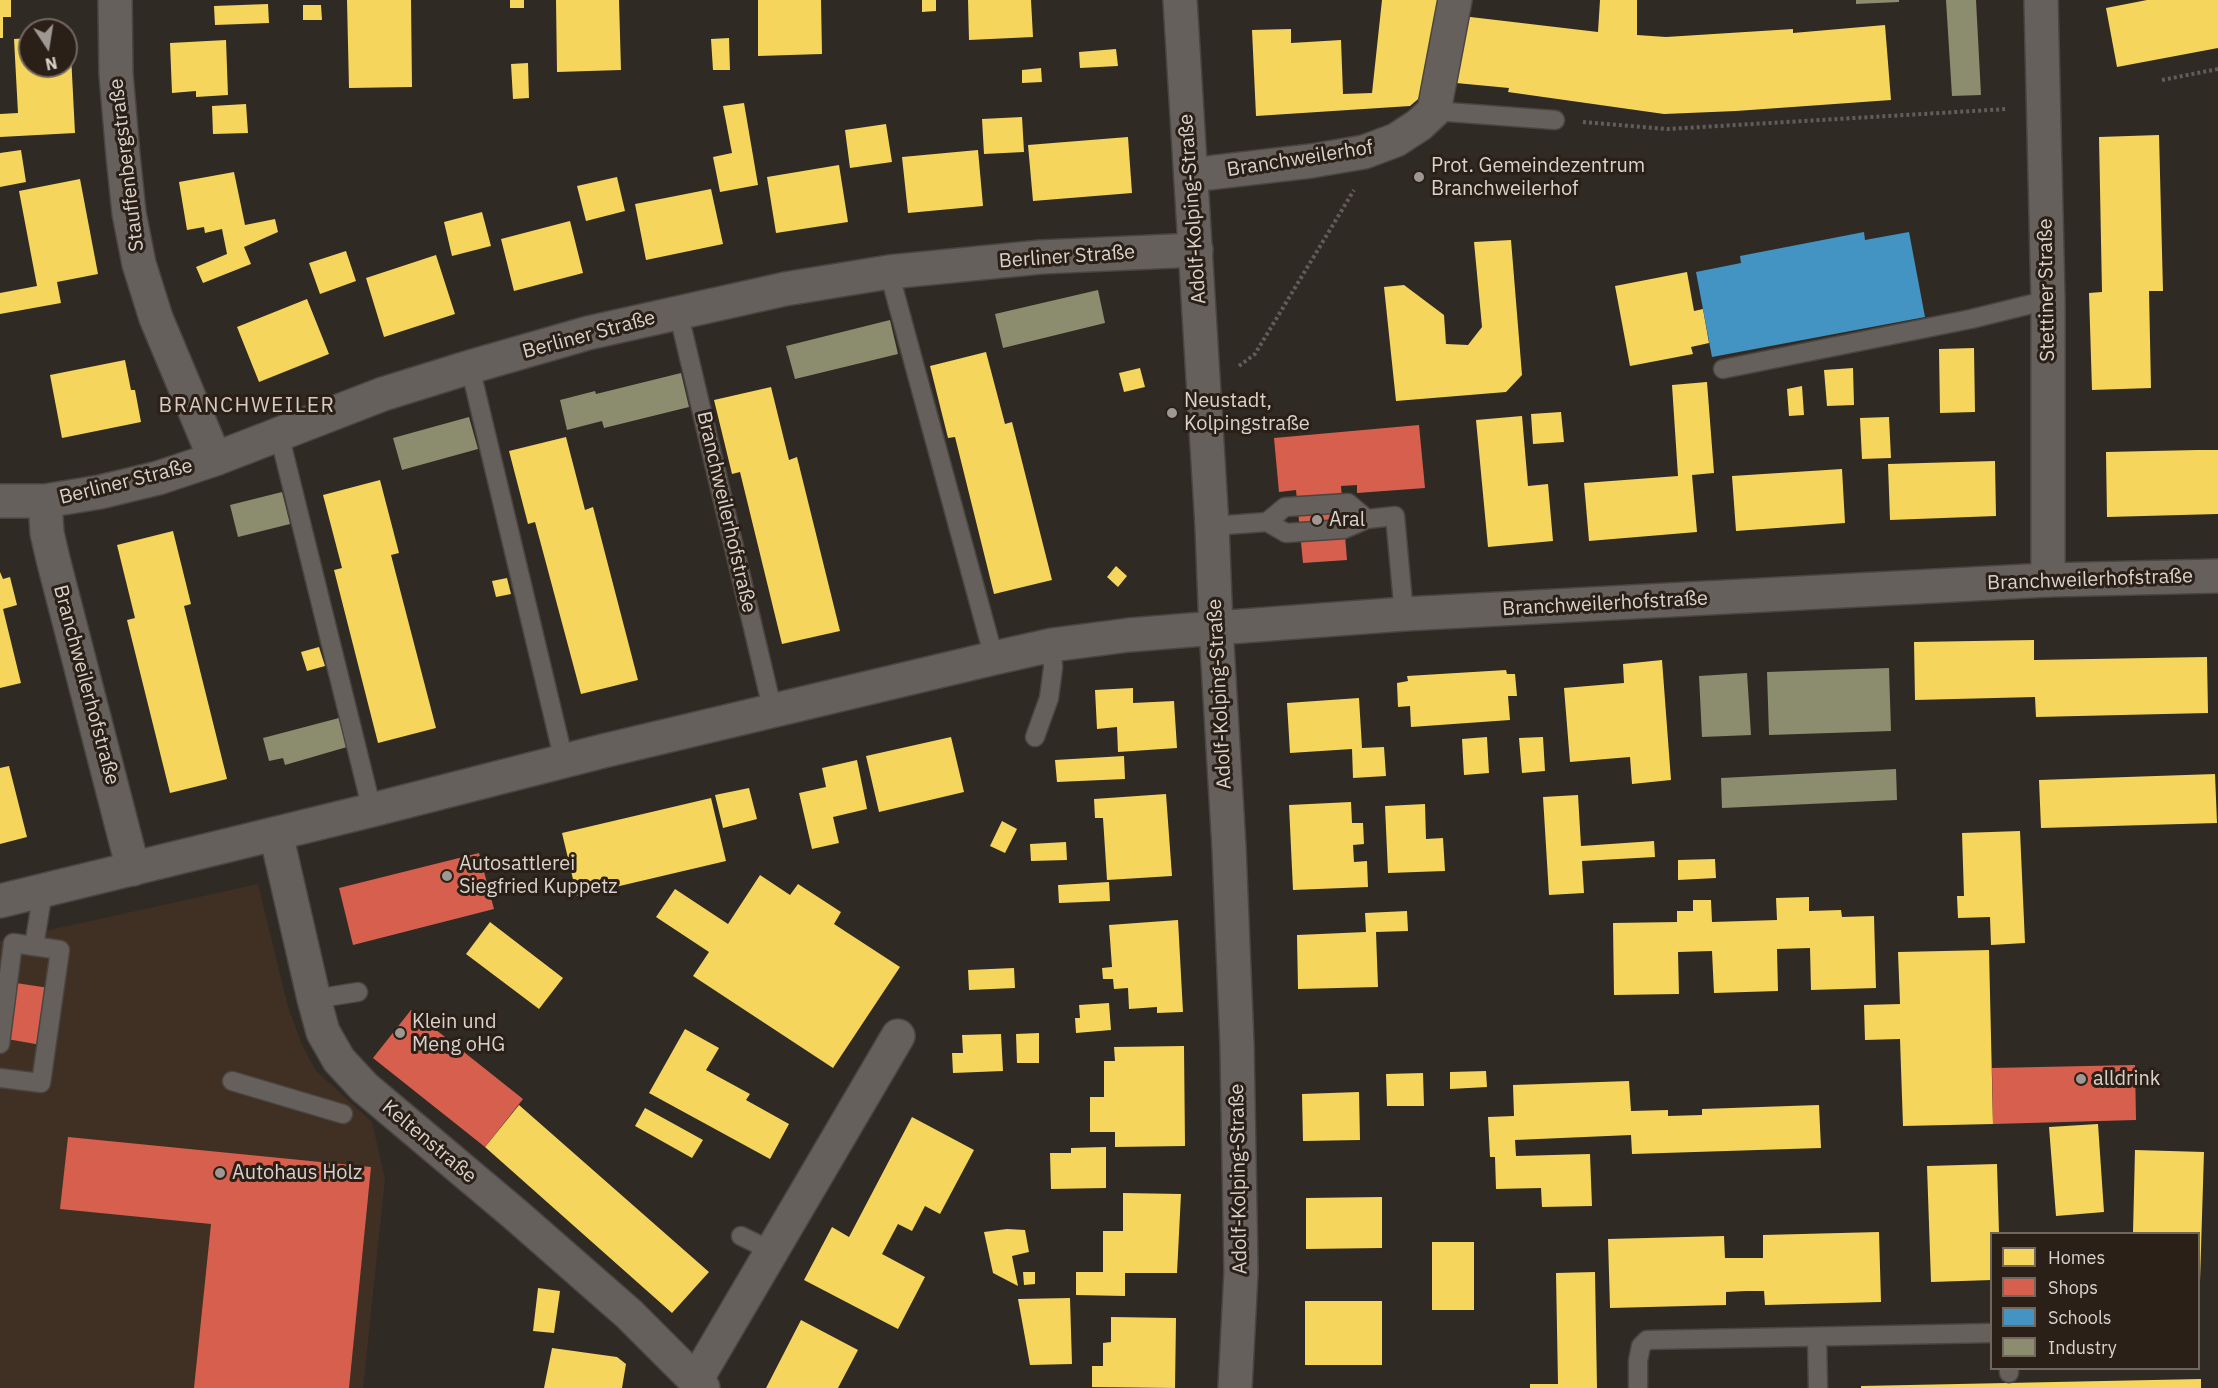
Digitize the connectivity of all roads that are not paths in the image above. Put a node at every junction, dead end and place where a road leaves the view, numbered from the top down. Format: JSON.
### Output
{"nodes":[{"id":1,"x":115,"y":0,"type":"edge"},
{"id":2,"x":1180,"y":0,"type":"edge"},
{"id":3,"x":1455,"y":0,"type":"edge"},
{"id":4,"x":2041,"y":0,"type":"edge"},
{"id":5,"x":1434,"y":111,"type":"junction"},
{"id":6,"x":1555,"y":120,"type":"road end"},
{"id":7,"x":1191,"y":175,"type":"junction"},
{"id":8,"x":1196,"y":250,"type":"junction"},
{"id":9,"x":889,"y":273,"type":"junction"},
{"id":10,"x":2048,"y":300,"type":"junction"},
{"id":11,"x":678,"y":311,"type":"junction"},
{"id":12,"x":470,"y":367,"type":"junction"},
{"id":13,"x":1723,"y":369,"type":"dead end"},
{"id":14,"x":279,"y":434,"type":"junction"},
{"id":15,"x":215,"y":459,"type":"junction"},
{"id":16,"x":0,"y":501,"type":"edge"},
{"id":17,"x":45,"y":501,"type":"junction"},
{"id":18,"x":1367,"y":519,"type":"junction"},
{"id":19,"x":1268,"y":522,"type":"junction"},
{"id":20,"x":1212,"y":526,"type":"junction"},
{"id":21,"x":2218,"y":576,"type":"edge"},
{"id":22,"x":2048,"y":580,"type":"junction"},
{"id":23,"x":1404,"y":614,"type":"junction"},
{"id":24,"x":1215,"y":628,"type":"junction"},
{"id":25,"x":1052,"y":645,"type":"junction"},
{"id":26,"x":994,"y":658,"type":"junction"},
{"id":27,"x":773,"y":712,"type":"junction"},
{"id":28,"x":1035,"y":737,"type":"dead end"},
{"id":29,"x":564,"y":761,"type":"junction"},
{"id":30,"x":372,"y":810,"type":"junction"},
{"id":31,"x":276,"y":834,"type":"junction"},
{"id":32,"x":133,"y":869,"type":"junction"},
{"id":33,"x":43,"y":891,"type":"junction"},
{"id":34,"x":0,"y":901,"type":"edge"},
{"id":35,"x":34,"y":946,"type":"junction"},
{"id":36,"x":358,"y":992,"type":"dead end"},
{"id":37,"x":314,"y":999,"type":"junction"},
{"id":38,"x":898,"y":1036,"type":"dead end"},
{"id":39,"x":0,"y":1044,"type":"edge"},
{"id":40,"x":0,"y":1078,"type":"edge"},
{"id":41,"x":232,"y":1081,"type":"dead end"},
{"id":42,"x":343,"y":1114,"type":"dead end"},
{"id":43,"x":741,"y":1236,"type":"dead end"},
{"id":44,"x":772,"y":1251,"type":"junction"},
{"id":45,"x":1990,"y":1333,"type":"edge"},
{"id":46,"x":1817,"y":1338,"type":"junction"},
{"id":47,"x":699,"y":1384,"type":"edge"},
{"id":48,"x":1638,"y":1386,"type":"dead end"},
{"id":49,"x":1235,"y":1388,"type":"edge"},
{"id":50,"x":1818,"y":1388,"type":"edge"}],
"edges":[{"from":1,"to":15,"type":"street","name":"Stauffenbergstraße"},
{"from":2,"to":7,"type":"street","name":"Adolf-Kolping-Straße"},
{"from":3,"to":5,"type":"street"},
{"from":4,"to":10,"type":"street","name":"Stettiner Straße"},
{"from":5,"to":6,"type":"lane"},
{"from":5,"to":7,"type":"street","name":"Branchweilerhof"},
{"from":7,"to":8,"type":"street","name":"Adolf-Kolping-Straße"},
{"from":8,"to":9,"type":"street","name":"Berliner Straße"},
{"from":8,"to":20,"type":"street","name":"Adolf-Kolping-Straße"},
{"from":9,"to":11,"type":"street","name":"Berliner Straße"},
{"from":9,"to":26,"type":"lane"},
{"from":10,"to":13,"type":"lane"},
{"from":10,"to":22,"type":"street","name":"Stettiner Straße"},
{"from":11,"to":12,"type":"street","name":"Berliner Straße"},
{"from":11,"to":27,"type":"lane","name":"Branchweilerhofstraße"},
{"from":12,"to":14,"type":"street","name":"Berliner Straße"},
{"from":12,"to":29,"type":"lane"},
{"from":14,"to":15,"type":"street","name":"Berliner Straße"},
{"from":14,"to":30,"type":"lane"},
{"from":15,"to":17,"type":"street","name":"Berliner Straße"},
{"from":16,"to":17,"type":"street","name":"Berliner Straße"},
{"from":17,"to":32,"type":"street","name":"Branchweilerhofstraße"},
{"from":18,"to":19,"type":"lane"},
{"from":18,"to":19,"type":"lane"},
{"from":18,"to":23,"type":"lane"},
{"from":19,"to":20,"type":"lane"},
{"from":20,"to":24,"type":"street","name":"Adolf-Kolping-Straße"},
{"from":21,"to":22,"type":"street","name":"Branchweilerhofstraße"},
{"from":22,"to":23,"type":"street","name":"Branchweilerhofstraße"},
{"from":23,"to":24,"type":"street","name":"Branchweilerhofstraße"},
{"from":24,"to":25,"type":"street","name":"Branchweilerhofstraße"},
{"from":24,"to":49,"type":"street","name":"Adolf-Kolping-Straße"},
{"from":25,"to":26,"type":"street","name":"Branchweilerhofstraße"},
{"from":25,"to":28,"type":"lane"},
{"from":26,"to":27,"type":"street","name":"Branchweilerhofstraße"},
{"from":27,"to":29,"type":"street","name":"Branchweilerhofstraße"},
{"from":29,"to":30,"type":"street","name":"Branchweilerhofstraße"},
{"from":30,"to":31,"type":"street","name":"Branchweilerhofstraße"},
{"from":31,"to":32,"type":"street","name":"Branchweilerhofstraße"},
{"from":31,"to":37,"type":"street","name":"Keltenstraße"},
{"from":32,"to":33,"type":"street","name":"Branchweilerhofstraße"},
{"from":33,"to":34,"type":"street","name":"Branchweilerhofstraße"},
{"from":33,"to":35,"type":"lane"},
{"from":35,"to":39,"type":"lane"},
{"from":35,"to":40,"type":"lane"},
{"from":36,"to":37,"type":"lane"},
{"from":37,"to":47,"type":"street","name":"Keltenstraße"},
{"from":38,"to":44,"type":"street","name":"Keltenstraße"},
{"from":41,"to":42,"type":"lane"},
{"from":43,"to":44,"type":"lane"},
{"from":44,"to":47,"type":"street","name":"Keltenstraße"},
{"from":45,"to":46,"type":"lane"},
{"from":46,"to":48,"type":"lane"},
{"from":46,"to":50,"type":"lane"}]}
